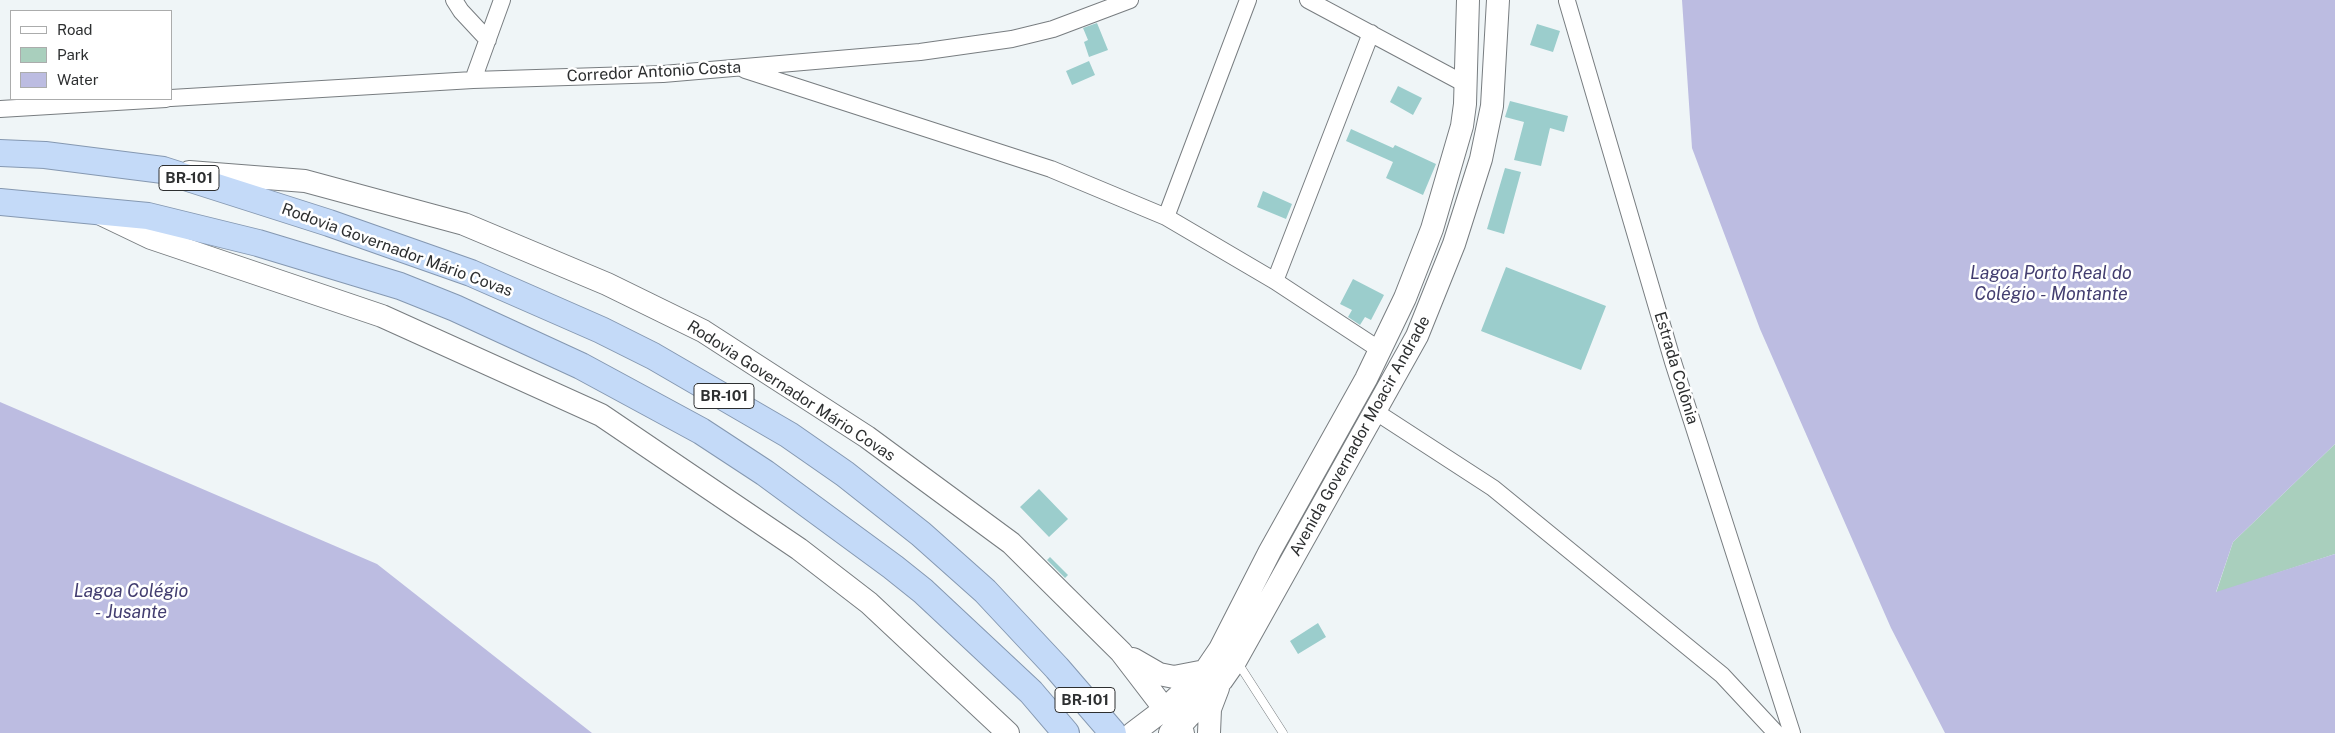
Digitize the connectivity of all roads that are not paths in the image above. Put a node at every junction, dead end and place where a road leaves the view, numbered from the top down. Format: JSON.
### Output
{"nodes":[{"id":1,"x":454,"y":0,"type":"edge"},
{"id":2,"x":502,"y":0,"type":"edge"},
{"id":3,"x":1130,"y":0,"type":"edge"},
{"id":4,"x":1248,"y":0,"type":"edge"},
{"id":5,"x":1308,"y":0,"type":"edge"},
{"id":6,"x":1468,"y":0,"type":"edge"},
{"id":7,"x":1498,"y":0,"type":"edge"},
{"id":8,"x":1565,"y":0,"type":"edge"},
{"id":9,"x":1371,"y":33,"type":"junction"},
{"id":10,"x":488,"y":40,"type":"junction"},
{"id":11,"x":738,"y":68,"type":"junction"},
{"id":12,"x":474,"y":80,"type":"junction"},
{"id":13,"x":1465,"y":94,"type":"junction"},
{"id":14,"x":172,"y":98,"type":"edge"},
{"id":15,"x":149,"y":100,"type":"edge"},
{"id":16,"x":1492,"y":106,"type":"junction"},
{"id":17,"x":0,"y":109,"type":"edge"},
{"id":18,"x":0,"y":153,"type":"edge"},
{"id":19,"x":163,"y":170,"type":"junction"},
{"id":20,"x":0,"y":202,"type":"edge"},
{"id":21,"x":97,"y":212,"type":"junction"},
{"id":22,"x":1166,"y":217,"type":"junction"},
{"id":23,"x":1275,"y":281,"type":"junction"},
{"id":24,"x":1380,"y":350,"type":"junction"},
{"id":25,"x":1376,"y":412,"type":"junction"},
{"id":26,"x":1121,"y":652,"type":"junction"},
{"id":27,"x":1228,"y":655,"type":"junction"},
{"id":28,"x":1213,"y":676,"type":"junction"},
{"id":29,"x":1175,"y":725,"type":"edge"},
{"id":30,"x":1008,"y":733,"type":"edge"},
{"id":31,"x":1066,"y":733,"type":"edge"},
{"id":32,"x":1113,"y":733,"type":"edge"},
{"id":33,"x":1134,"y":733,"type":"edge"},
{"id":34,"x":1209,"y":733,"type":"edge"},
{"id":35,"x":1283,"y":733,"type":"edge"},
{"id":36,"x":1776,"y":733,"type":"edge"},
{"id":37,"x":1792,"y":733,"type":"edge"}],
"edges":[{"from":1,"to":10,"type":"street"},
{"from":2,"to":10,"type":"street"},
{"from":3,"to":11,"type":"street","name":"Corredor Antonio Costa"},
{"from":4,"to":22,"type":"street"},
{"from":5,"to":9,"type":"street"},
{"from":6,"to":13,"type":"main road","name":"Avenida Governador Moacir Andrade"},
{"from":7,"to":16,"type":"main road","name":"Avenida Governador Moacir Andrade"},
{"from":8,"to":37,"type":"street","name":"Estrada Colônia"},
{"from":9,"to":13,"type":"street"},
{"from":9,"to":23,"type":"street"},
{"from":10,"to":12,"type":"street"},
{"from":11,"to":12,"type":"street","name":"Corredor Antonio Costa"},
{"from":11,"to":22,"type":"street"},
{"from":12,"to":14,"type":"street","name":"Corredor Antonio Costa"},
{"from":13,"to":16,"type":"main road"},
{"from":13,"to":24,"type":"main road","name":"Avenida Governador Moacir Andrade"},
{"from":15,"to":17,"type":"street"},
{"from":16,"to":25,"type":"main road","name":"Avenida Governador Moacir Andrade"},
{"from":18,"to":19,"type":"highway","name":"Rodovia Governador Mário Covas","number":"BR-101"},
{"from":19,"to":26,"type":"main road","name":"Rodovia Governador Mário Covas","number":"BR-101"},
{"from":19,"to":32,"type":"highway","name":"Rodovia Governador Mário Covas","number":"BR-101"},
{"from":20,"to":21,"type":"highway"},
{"from":21,"to":30,"type":"main road"},
{"from":21,"to":31,"type":"highway","number":"BR-101"},
{"from":22,"to":23,"type":"street"},
{"from":23,"to":24,"type":"street"},
{"from":24,"to":27,"type":"main road","name":"Avenida Governador Moacir Andrade"},
{"from":25,"to":27,"type":"main road","name":"Avenida Governador Moacir Andrade"},
{"from":25,"to":36,"type":"street"},
{"from":26,"to":28,"type":"main road"},
{"from":26,"to":29,"type":"main road","name":"Rodovia Governador Mário Covas","number":"BR-101"},
{"from":27,"to":28,"type":"main road","name":"Avenida Governador Moacir Andrade"},
{"from":27,"to":35,"type":"lane"},
{"from":28,"to":29,"type":"main road","name":"Avenida Governador Moacir Andrade"},
{"from":28,"to":34,"type":"main road"},
{"from":29,"to":33,"type":"main road","name":"Avenida Governador Moacir Andrade"}]}
